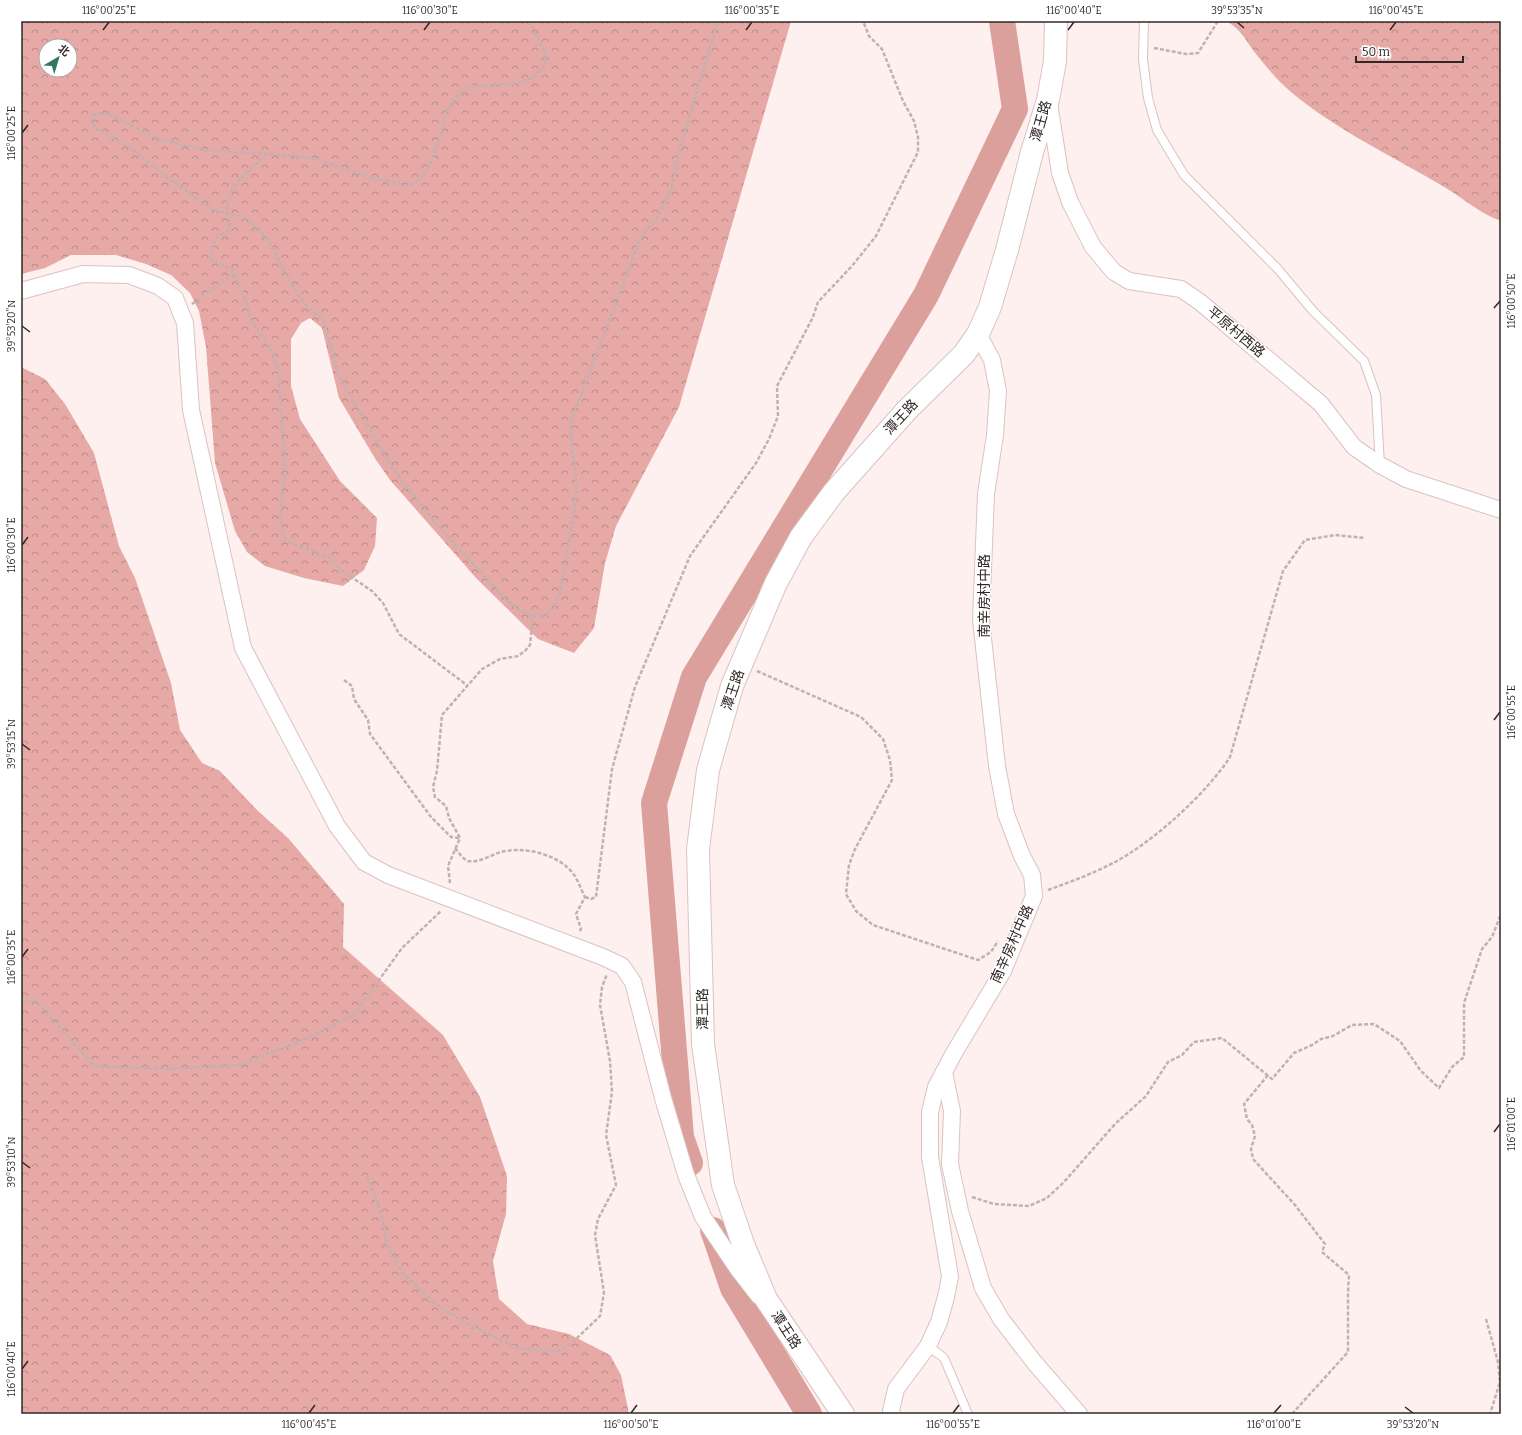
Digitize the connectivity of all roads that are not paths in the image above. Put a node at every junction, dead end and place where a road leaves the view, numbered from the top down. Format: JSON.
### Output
{"nodes":[{"id":1,"x":1056,"y":21,"type":"edge"},
{"id":2,"x":1144,"y":21,"type":"edge"},
{"id":3,"x":1048,"y":100,"type":"junction"},
{"id":4,"x":21,"y":291,"type":"edge"},
{"id":5,"x":978,"y":334,"type":"junction"},
{"id":6,"x":1380,"y":465,"type":"junction"},
{"id":7,"x":1501,"y":510,"type":"edge"},
{"id":8,"x":944,"y":1072,"type":"junction"},
{"id":9,"x":791,"y":1336,"type":"junction"},
{"id":10,"x":928,"y":1346,"type":"junction"},
{"id":11,"x":843,"y":1414,"type":"edge"},
{"id":12,"x":892,"y":1414,"type":"edge"},
{"id":13,"x":968,"y":1414,"type":"edge"},
{"id":14,"x":1079,"y":1414,"type":"edge"}],
"edges":[{"from":1,"to":3,"type":"highway","name":"潭王路"},
{"from":2,"to":6,"type":"lane"},
{"from":3,"to":5,"type":"highway","name":"潭王路"},
{"from":3,"to":6,"type":"street","name":"平原村西路"},
{"from":4,"to":9,"type":"street"},
{"from":5,"to":8,"type":"street","name":"南辛房村中路"},
{"from":5,"to":9,"type":"highway","name":"潭王路"},
{"from":6,"to":7,"type":"street","name":"平原村西路"},
{"from":8,"to":10,"type":"street","name":"南辛房村中路"},
{"from":8,"to":14,"type":"street"},
{"from":9,"to":11,"type":"highway","name":"潭王路"},
{"from":10,"to":12,"type":"street","name":"南辛房村中路"},
{"from":10,"to":13,"type":"lane"}]}
